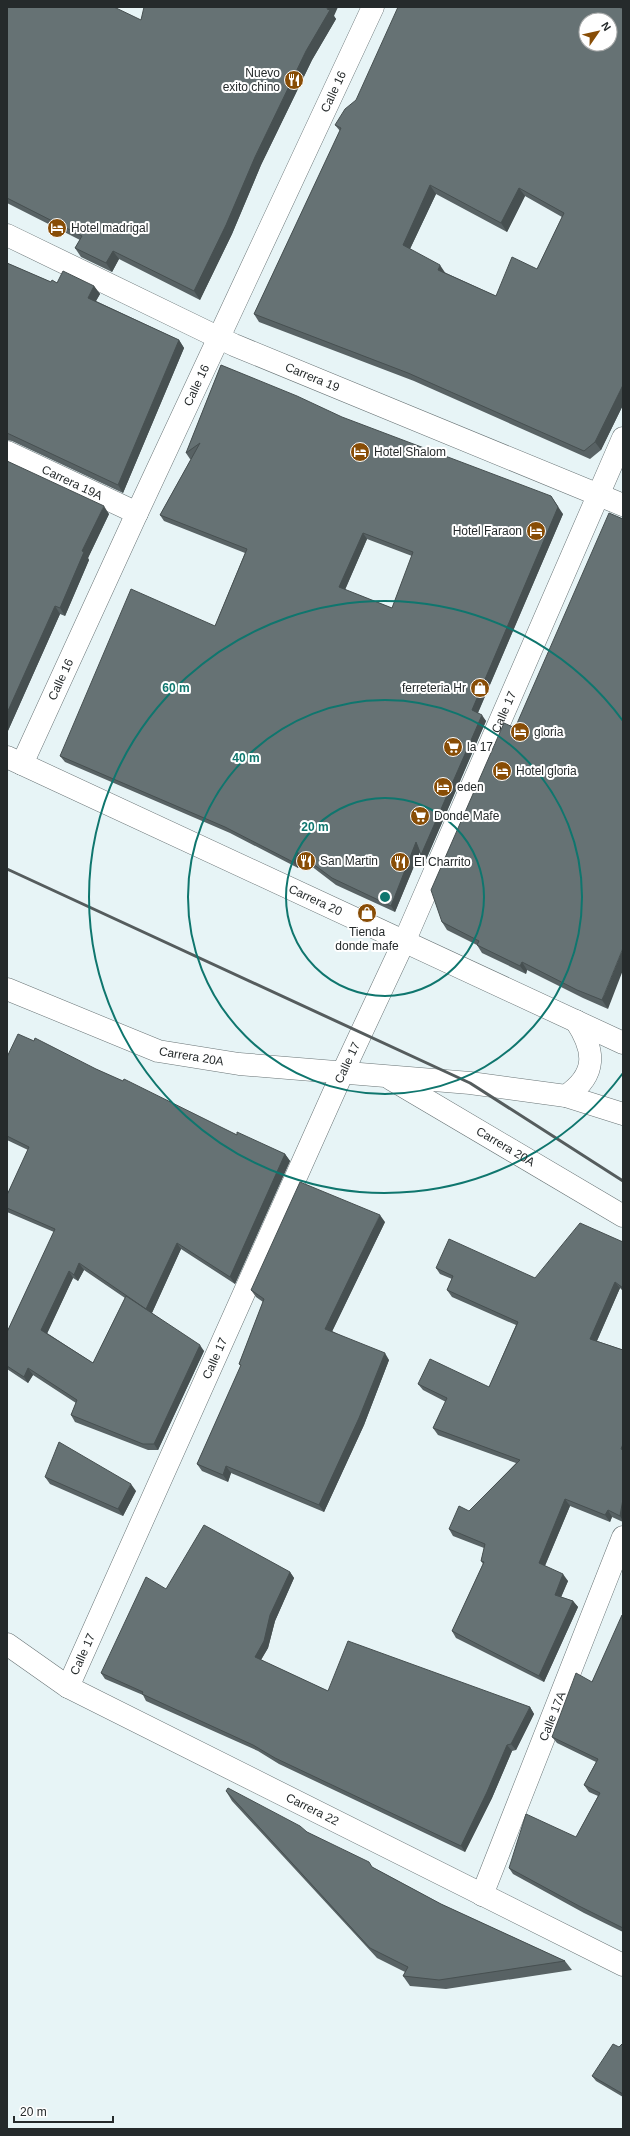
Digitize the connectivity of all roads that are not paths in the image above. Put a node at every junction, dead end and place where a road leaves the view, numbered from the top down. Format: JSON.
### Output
{"nodes":[{"id":1,"x":373,"y":7,"type":"edge"},
{"id":2,"x":7,"y":235,"type":"edge"},
{"id":3,"x":218,"y":338,"type":"junction"},
{"id":4,"x":623,"y":438,"type":"edge"},
{"id":5,"x":7,"y":452,"type":"edge"},
{"id":6,"x":598,"y":495,"type":"junction"},
{"id":7,"x":623,"y":505,"type":"edge"},
{"id":8,"x":137,"y":513,"type":"junction"},
{"id":9,"x":15,"y":761,"type":"edge"},
{"id":10,"x":404,"y":941,"type":"junction"},
{"id":11,"x":7,"y":989,"type":"edge"},
{"id":12,"x":576,"y":1021,"type":"junction"},
{"id":13,"x":623,"y":1043,"type":"edge"},
{"id":14,"x":342,"y":1074,"type":"junction"},
{"id":15,"x":388,"y":1077,"type":"junction"},
{"id":16,"x":566,"y":1096,"type":"junction"},
{"id":17,"x":623,"y":1114,"type":"edge"},
{"id":18,"x":623,"y":1216,"type":"edge"},
{"id":19,"x":623,"y":1537,"type":"edge"},
{"id":20,"x":7,"y":1644,"type":"edge"},
{"id":21,"x":68,"y":1687,"type":"junction"},
{"id":22,"x":482,"y":1895,"type":"junction"},
{"id":23,"x":623,"y":1965,"type":"edge"}],
"edges":[{"from":1,"to":3,"type":"street","name":"Calle 16"},
{"from":2,"to":3,"type":"street","name":"Carrera 19"},
{"from":3,"to":6,"type":"street","name":"Carrera 19"},
{"from":3,"to":8,"type":"street","name":"Calle 16"},
{"from":4,"to":6,"type":"street","name":"Calle 17"},
{"from":5,"to":8,"type":"street","name":"Carrera 19A"},
{"from":6,"to":7,"type":"street","name":"Carrera 19"},
{"from":6,"to":10,"type":"street","name":"Calle 17"},
{"from":8,"to":9,"type":"street","name":"Calle 16"},
{"from":9,"to":10,"type":"street","name":"Carrera 20"},
{"from":10,"to":12,"type":"street","name":"Carrera 20"},
{"from":10,"to":14,"type":"street","name":"Calle 17"},
{"from":11,"to":14,"type":"street","name":"Carrera 20A"},
{"from":12,"to":13,"type":"street","name":"Carrera 20"},
{"from":12,"to":16,"type":"street"},
{"from":14,"to":15,"type":"street","name":"Carrera 20A"},
{"from":14,"to":21,"type":"street","name":"Calle 17"},
{"from":15,"to":16,"type":"street","name":"Carrera 20A"},
{"from":15,"to":18,"type":"street","name":"Carrera 20A"},
{"from":16,"to":17,"type":"street","name":"Carrera 20A"},
{"from":19,"to":22,"type":"street","name":"Calle 17A"},
{"from":20,"to":21,"type":"street","name":"Carrera 22"},
{"from":21,"to":22,"type":"street","name":"Carrera 22"},
{"from":22,"to":23,"type":"street","name":"Carrera 22"}]}
